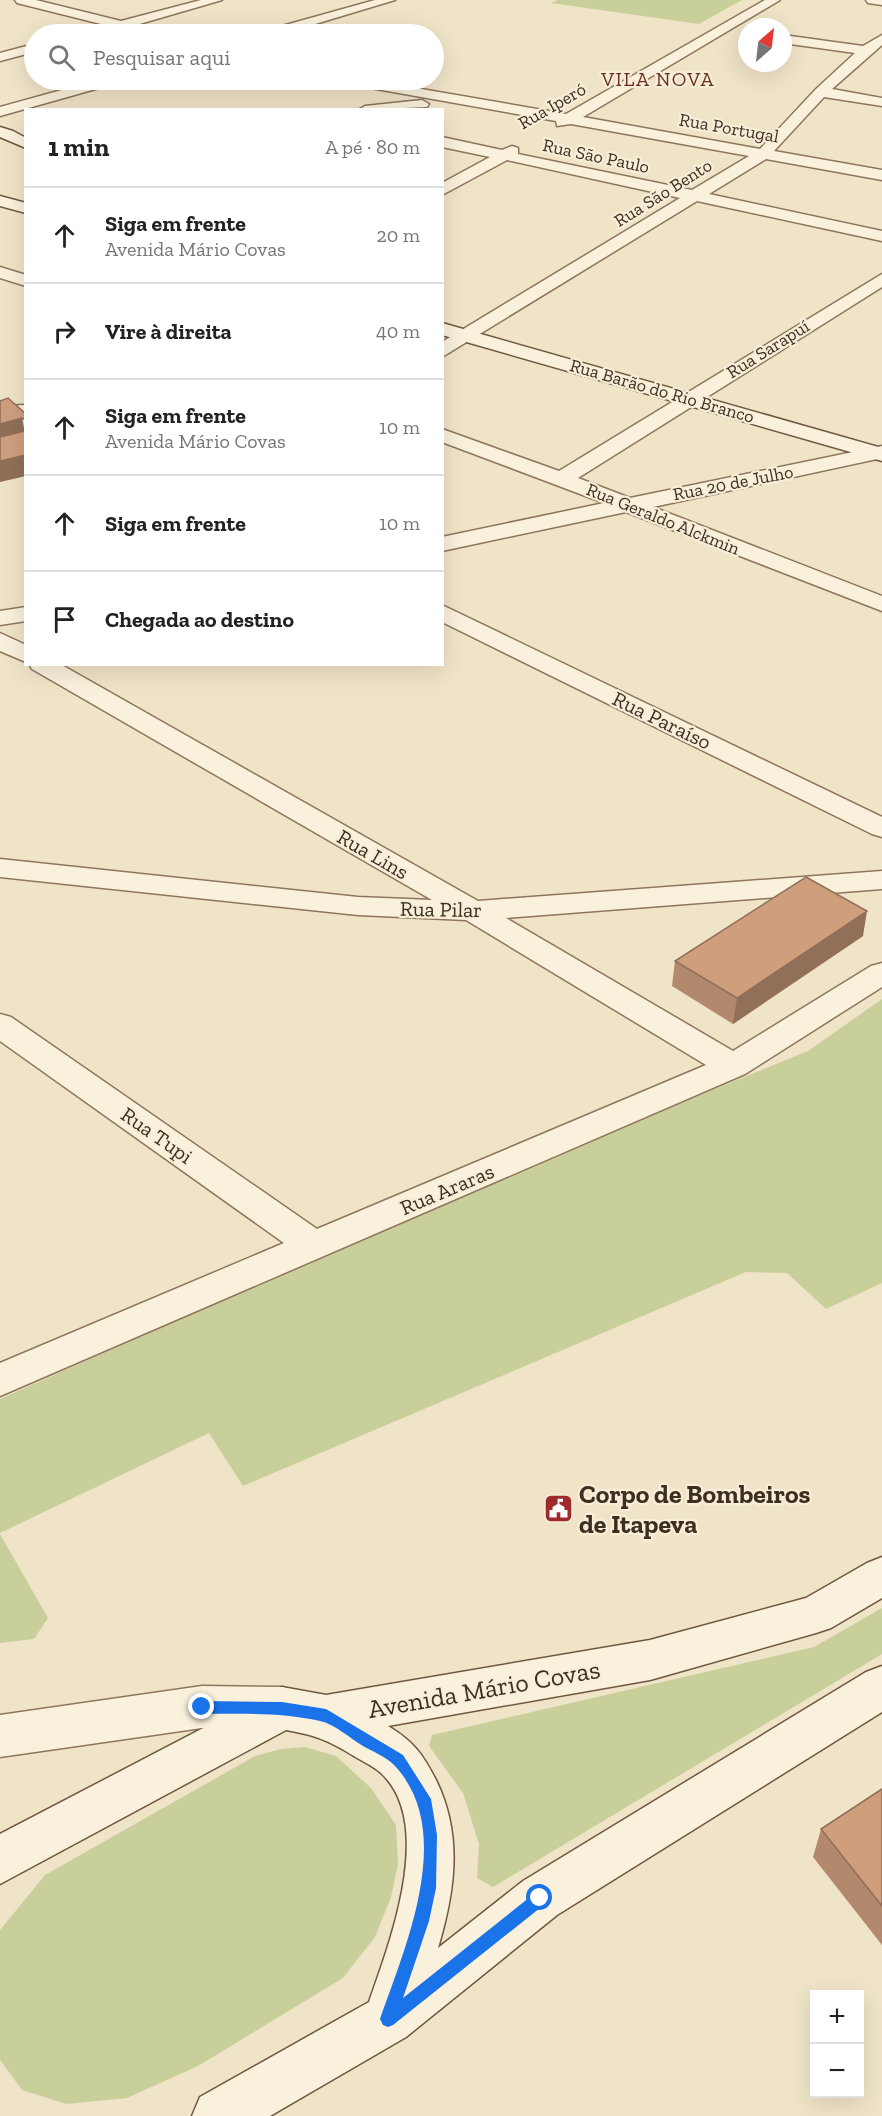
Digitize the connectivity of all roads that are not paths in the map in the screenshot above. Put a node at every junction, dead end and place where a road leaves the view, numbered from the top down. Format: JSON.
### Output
{"nodes":[{"id":1,"x":216,"y":0,"type":"edge"},
{"id":2,"x":389,"y":0,"type":"edge"},
{"id":3,"x":774,"y":0,"type":"edge"},
{"id":4,"x":872,"y":0,"type":"edge"},
{"id":5,"x":882,"y":1,"type":"edge"},
{"id":6,"x":27,"y":3,"type":"edge"},
{"id":7,"x":111,"y":24,"type":"edge"},
{"id":8,"x":126,"y":24,"type":"edge"},
{"id":9,"x":304,"y":24,"type":"edge"},
{"id":10,"x":721,"y":31,"type":"junction"},
{"id":11,"x":738,"y":33,"type":"edge"},
{"id":12,"x":792,"y":40,"type":"edge"},
{"id":13,"x":877,"y":45,"type":"edge"},
{"id":14,"x":24,"y":51,"type":"edge"},
{"id":15,"x":0,"y":57,"type":"edge"},
{"id":16,"x":77,"y":90,"type":"edge"},
{"id":17,"x":402,"y":90,"type":"edge"},
{"id":18,"x":821,"y":92,"type":"junction"},
{"id":19,"x":457,"y":100,"type":"junction"},
{"id":20,"x":882,"y":102,"type":"edge"},
{"id":21,"x":383,"y":108,"type":"edge"},
{"id":22,"x":0,"y":112,"type":"edge"},
{"id":23,"x":0,"y":120,"type":"edge"},
{"id":24,"x":569,"y":120,"type":"junction"},
{"id":25,"x":24,"y":125,"type":"edge"},
{"id":26,"x":551,"y":130,"type":"dead end"},
{"id":27,"x":0,"y":132,"type":"edge"},
{"id":28,"x":444,"y":142,"type":"edge"},
{"id":29,"x":24,"y":143,"type":"edge"},
{"id":30,"x":24,"y":144,"type":"edge"},
{"id":31,"x":523,"y":145,"type":"dead end"},
{"id":32,"x":8,"y":149,"type":"dead end"},
{"id":33,"x":763,"y":154,"type":"junction"},
{"id":34,"x":504,"y":156,"type":"junction"},
{"id":35,"x":882,"y":175,"type":"edge"},
{"id":36,"x":444,"y":188,"type":"edge"},
{"id":37,"x":695,"y":197,"type":"junction"},
{"id":38,"x":0,"y":201,"type":"edge"},
{"id":39,"x":24,"y":207,"type":"edge"},
{"id":40,"x":882,"y":236,"type":"edge"},
{"id":41,"x":24,"y":262,"type":"edge"},
{"id":42,"x":1,"y":272,"type":"edge"},
{"id":43,"x":882,"y":279,"type":"edge"},
{"id":44,"x":24,"y":280,"type":"edge"},
{"id":45,"x":444,"y":330,"type":"edge"},
{"id":46,"x":468,"y":336,"type":"junction"},
{"id":47,"x":444,"y":350,"type":"edge"},
{"id":48,"x":688,"y":398,"type":"junction"},
{"id":49,"x":24,"y":409,"type":"edge"},
{"id":50,"x":0,"y":410,"type":"edge"},
{"id":51,"x":444,"y":436,"type":"edge"},
{"id":52,"x":880,"y":454,"type":"edge"},
{"id":53,"x":563,"y":478,"type":"junction"},
{"id":54,"x":623,"y":505,"type":"junction"},
{"id":55,"x":444,"y":544,"type":"edge"},
{"id":56,"x":882,"y":604,"type":"edge"},
{"id":57,"x":444,"y":613,"type":"edge"},
{"id":58,"x":24,"y":614,"type":"edge"},
{"id":59,"x":0,"y":618,"type":"edge"},
{"id":60,"x":0,"y":641,"type":"edge"},
{"id":61,"x":24,"y":655,"type":"edge"},
{"id":62,"x":44,"y":666,"type":"edge"},
{"id":63,"x":882,"y":828,"type":"edge"},
{"id":64,"x":0,"y":868,"type":"edge"},
{"id":65,"x":882,"y":880,"type":"edge"},
{"id":66,"x":473,"y":911,"type":"junction"},
{"id":67,"x":882,"y":973,"type":"edge"},
{"id":68,"x":0,"y":1025,"type":"edge"},
{"id":69,"x":733,"y":1066,"type":"junction"},
{"id":70,"x":314,"y":1246,"type":"junction"},
{"id":71,"x":0,"y":1380,"type":"edge"},
{"id":72,"x":882,"y":1576,"type":"edge"},
{"id":73,"x":882,"y":1687,"type":"edge"},
{"id":74,"x":304,"y":1712,"type":"junction"},
{"id":75,"x":0,"y":1736,"type":"edge"},
{"id":76,"x":0,"y":1860,"type":"edge"},
{"id":77,"x":388,"y":2019,"type":"junction"},
{"id":78,"x":219,"y":2116,"type":"edge"}],
"edges":[{"from":1,"to":8,"type":"street"},
{"from":2,"to":9,"type":"street"},
{"from":3,"to":10,"type":"street","name":"Rua Iperó"},
{"from":4,"to":5,"type":"street"},
{"from":6,"to":7,"type":"street"},
{"from":10,"to":11,"type":"street"},
{"from":10,"to":24,"type":"street","name":"Rua Iperó"},
{"from":12,"to":13,"type":"street"},
{"from":13,"to":18,"type":"street","name":"Rua São Bento"},
{"from":14,"to":15,"type":"street"},
{"from":16,"to":22,"type":"street"},
{"from":17,"to":19,"type":"street","name":"Rua Portugal"},
{"from":18,"to":20,"type":"street"},
{"from":18,"to":33,"type":"street","name":"Rua São Bento"},
{"from":19,"to":21,"type":"street"},
{"from":19,"to":24,"type":"street","name":"Rua Portugal"},
{"from":23,"to":25,"type":"street"},
{"from":24,"to":26,"type":"street","name":"Rua Iperó"},
{"from":24,"to":33,"type":"street","name":"Rua Portugal"},
{"from":27,"to":29,"type":"street"},
{"from":28,"to":34,"type":"street","name":"Rua São Paulo"},
{"from":30,"to":32,"type":"street"},
{"from":31,"to":34,"type":"street","name":"Rua Iperó"},
{"from":33,"to":35,"type":"street","name":"Rua Portugal"},
{"from":33,"to":37,"type":"street","name":"Rua São Bento"},
{"from":34,"to":36,"type":"street","name":"Rua Iperó"},
{"from":34,"to":37,"type":"street","name":"Rua São Paulo"},
{"from":37,"to":40,"type":"street","name":"Rua São Paulo"},
{"from":37,"to":46,"type":"street","name":"Rua São Bento"},
{"from":38,"to":39,"type":"street"},
{"from":41,"to":42,"type":"street"},
{"from":42,"to":44,"type":"street"},
{"from":43,"to":48,"type":"street","name":"Rua Sarapuí"},
{"from":45,"to":46,"type":"street","name":"Rua Barão do Rio Branco"},
{"from":46,"to":47,"type":"street","name":"Rua São Bento"},
{"from":46,"to":48,"type":"street","name":"Rua Barão do Rio Branco"},
{"from":48,"to":52,"type":"street","name":"Rua Barão do Rio Branco"},
{"from":48,"to":53,"type":"street","name":"Rua Sarapuí"},
{"from":49,"to":50,"type":"lane"},
{"from":51,"to":53,"type":"street","name":"Rua Geraldo Alckmin"},
{"from":52,"to":54,"type":"street","name":"Rua 20 de Julho"},
{"from":53,"to":54,"type":"street","name":"Rua Geraldo Alckmin"},
{"from":54,"to":55,"type":"street","name":"Rua 20 de Julho"},
{"from":54,"to":56,"type":"street","name":"Rua Geraldo Alckmin"},
{"from":57,"to":63,"type":"street","name":"Rua Paraíso"},
{"from":58,"to":59,"type":"street"},
{"from":60,"to":61,"type":"street"},
{"from":62,"to":66,"type":"street","name":"Rua Lins"},
{"from":64,"to":66,"type":"street","name":"Rua Pilar"},
{"from":65,"to":66,"type":"street","name":"Rua Pilar"},
{"from":66,"to":69,"type":"street","name":"Rua Lins"},
{"from":67,"to":69,"type":"street","name":"Rua Araras"},
{"from":68,"to":70,"type":"street","name":"Rua Tupi"},
{"from":69,"to":70,"type":"street","name":"Rua Araras"},
{"from":70,"to":71,"type":"street","name":"Rua Araras"},
{"from":72,"to":74,"type":"street","name":"Avenida Mário Covas"},
{"from":73,"to":77,"type":"street"},
{"from":74,"to":75,"type":"street"},
{"from":74,"to":76,"type":"street","name":"Avenida Mário Covas"},
{"from":74,"to":77,"type":"street"},
{"from":77,"to":78,"type":"street"}]}
